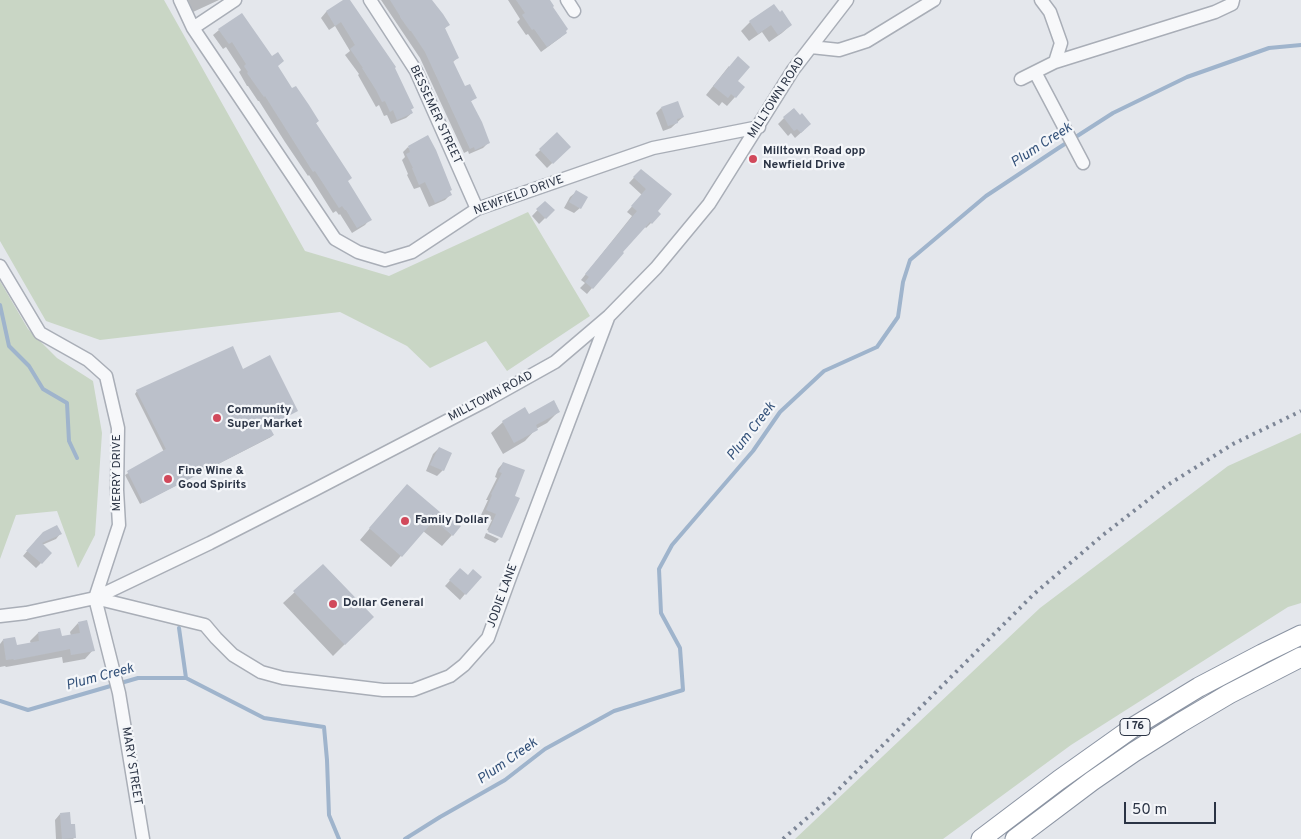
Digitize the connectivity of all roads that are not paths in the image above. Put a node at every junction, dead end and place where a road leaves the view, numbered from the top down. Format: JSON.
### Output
{"nodes":[{"id":1,"x":180,"y":0,"type":"edge"},
{"id":2,"x":236,"y":0,"type":"edge"},
{"id":3,"x":370,"y":0,"type":"edge"},
{"id":4,"x":846,"y":0,"type":"edge"},
{"id":5,"x":934,"y":0,"type":"edge"},
{"id":6,"x":1041,"y":0,"type":"edge"},
{"id":7,"x":1233,"y":0,"type":"edge"},
{"id":8,"x":193,"y":28,"type":"junction"},
{"id":9,"x":811,"y":47,"type":"junction"},
{"id":10,"x":1055,"y":62,"type":"junction"},
{"id":11,"x":1035,"y":72,"type":"junction"},
{"id":12,"x":1020,"y":79,"type":"dead end"},
{"id":13,"x":759,"y":127,"type":"junction"},
{"id":14,"x":1083,"y":163,"type":"dead end"},
{"id":15,"x":477,"y":209,"type":"junction"},
{"id":16,"x":0,"y":266,"type":"edge"},
{"id":17,"x":609,"y":316,"type":"junction"},
{"id":18,"x":95,"y":598,"type":"junction"},
{"id":19,"x":0,"y":616,"type":"edge"},
{"id":20,"x":1301,"y":635,"type":"edge"},
{"id":21,"x":1301,"y":657,"type":"edge"},
{"id":22,"x":141,"y":839,"type":"edge"},
{"id":23,"x":981,"y":839,"type":"edge"},
{"id":24,"x":1015,"y":839,"type":"edge"}],
"edges":[{"from":1,"to":8,"type":"street","name":"NEWFIELD DRIVE"},
{"from":2,"to":8,"type":"street"},
{"from":3,"to":15,"type":"street","name":"BESSEMER STREET"},
{"from":4,"to":9,"type":"street","name":"MILLTOWN ROAD"},
{"from":5,"to":9,"type":"street"},
{"from":6,"to":10,"type":"street"},
{"from":7,"to":10,"type":"street"},
{"from":8,"to":15,"type":"street","name":"NEWFIELD DRIVE"},
{"from":9,"to":13,"type":"street","name":"MILLTOWN ROAD"},
{"from":10,"to":11,"type":"street"},
{"from":11,"to":12,"type":"street"},
{"from":11,"to":14,"type":"street"},
{"from":13,"to":15,"type":"street","name":"NEWFIELD DRIVE"},
{"from":13,"to":17,"type":"street","name":"MILLTOWN ROAD"},
{"from":16,"to":18,"type":"street","name":"MERRY DRIVE"},
{"from":17,"to":18,"type":"street","name":"MILLTOWN ROAD"},
{"from":17,"to":18,"type":"street","name":"JODIE LANE"},
{"from":18,"to":19,"type":"street","name":"MILLTOWN ROAD"},
{"from":18,"to":22,"type":"street","name":"MARY STREET"},
{"from":20,"to":23,"type":"highway","number":"I 76"},
{"from":21,"to":24,"type":"highway","number":"I 76"}]}
